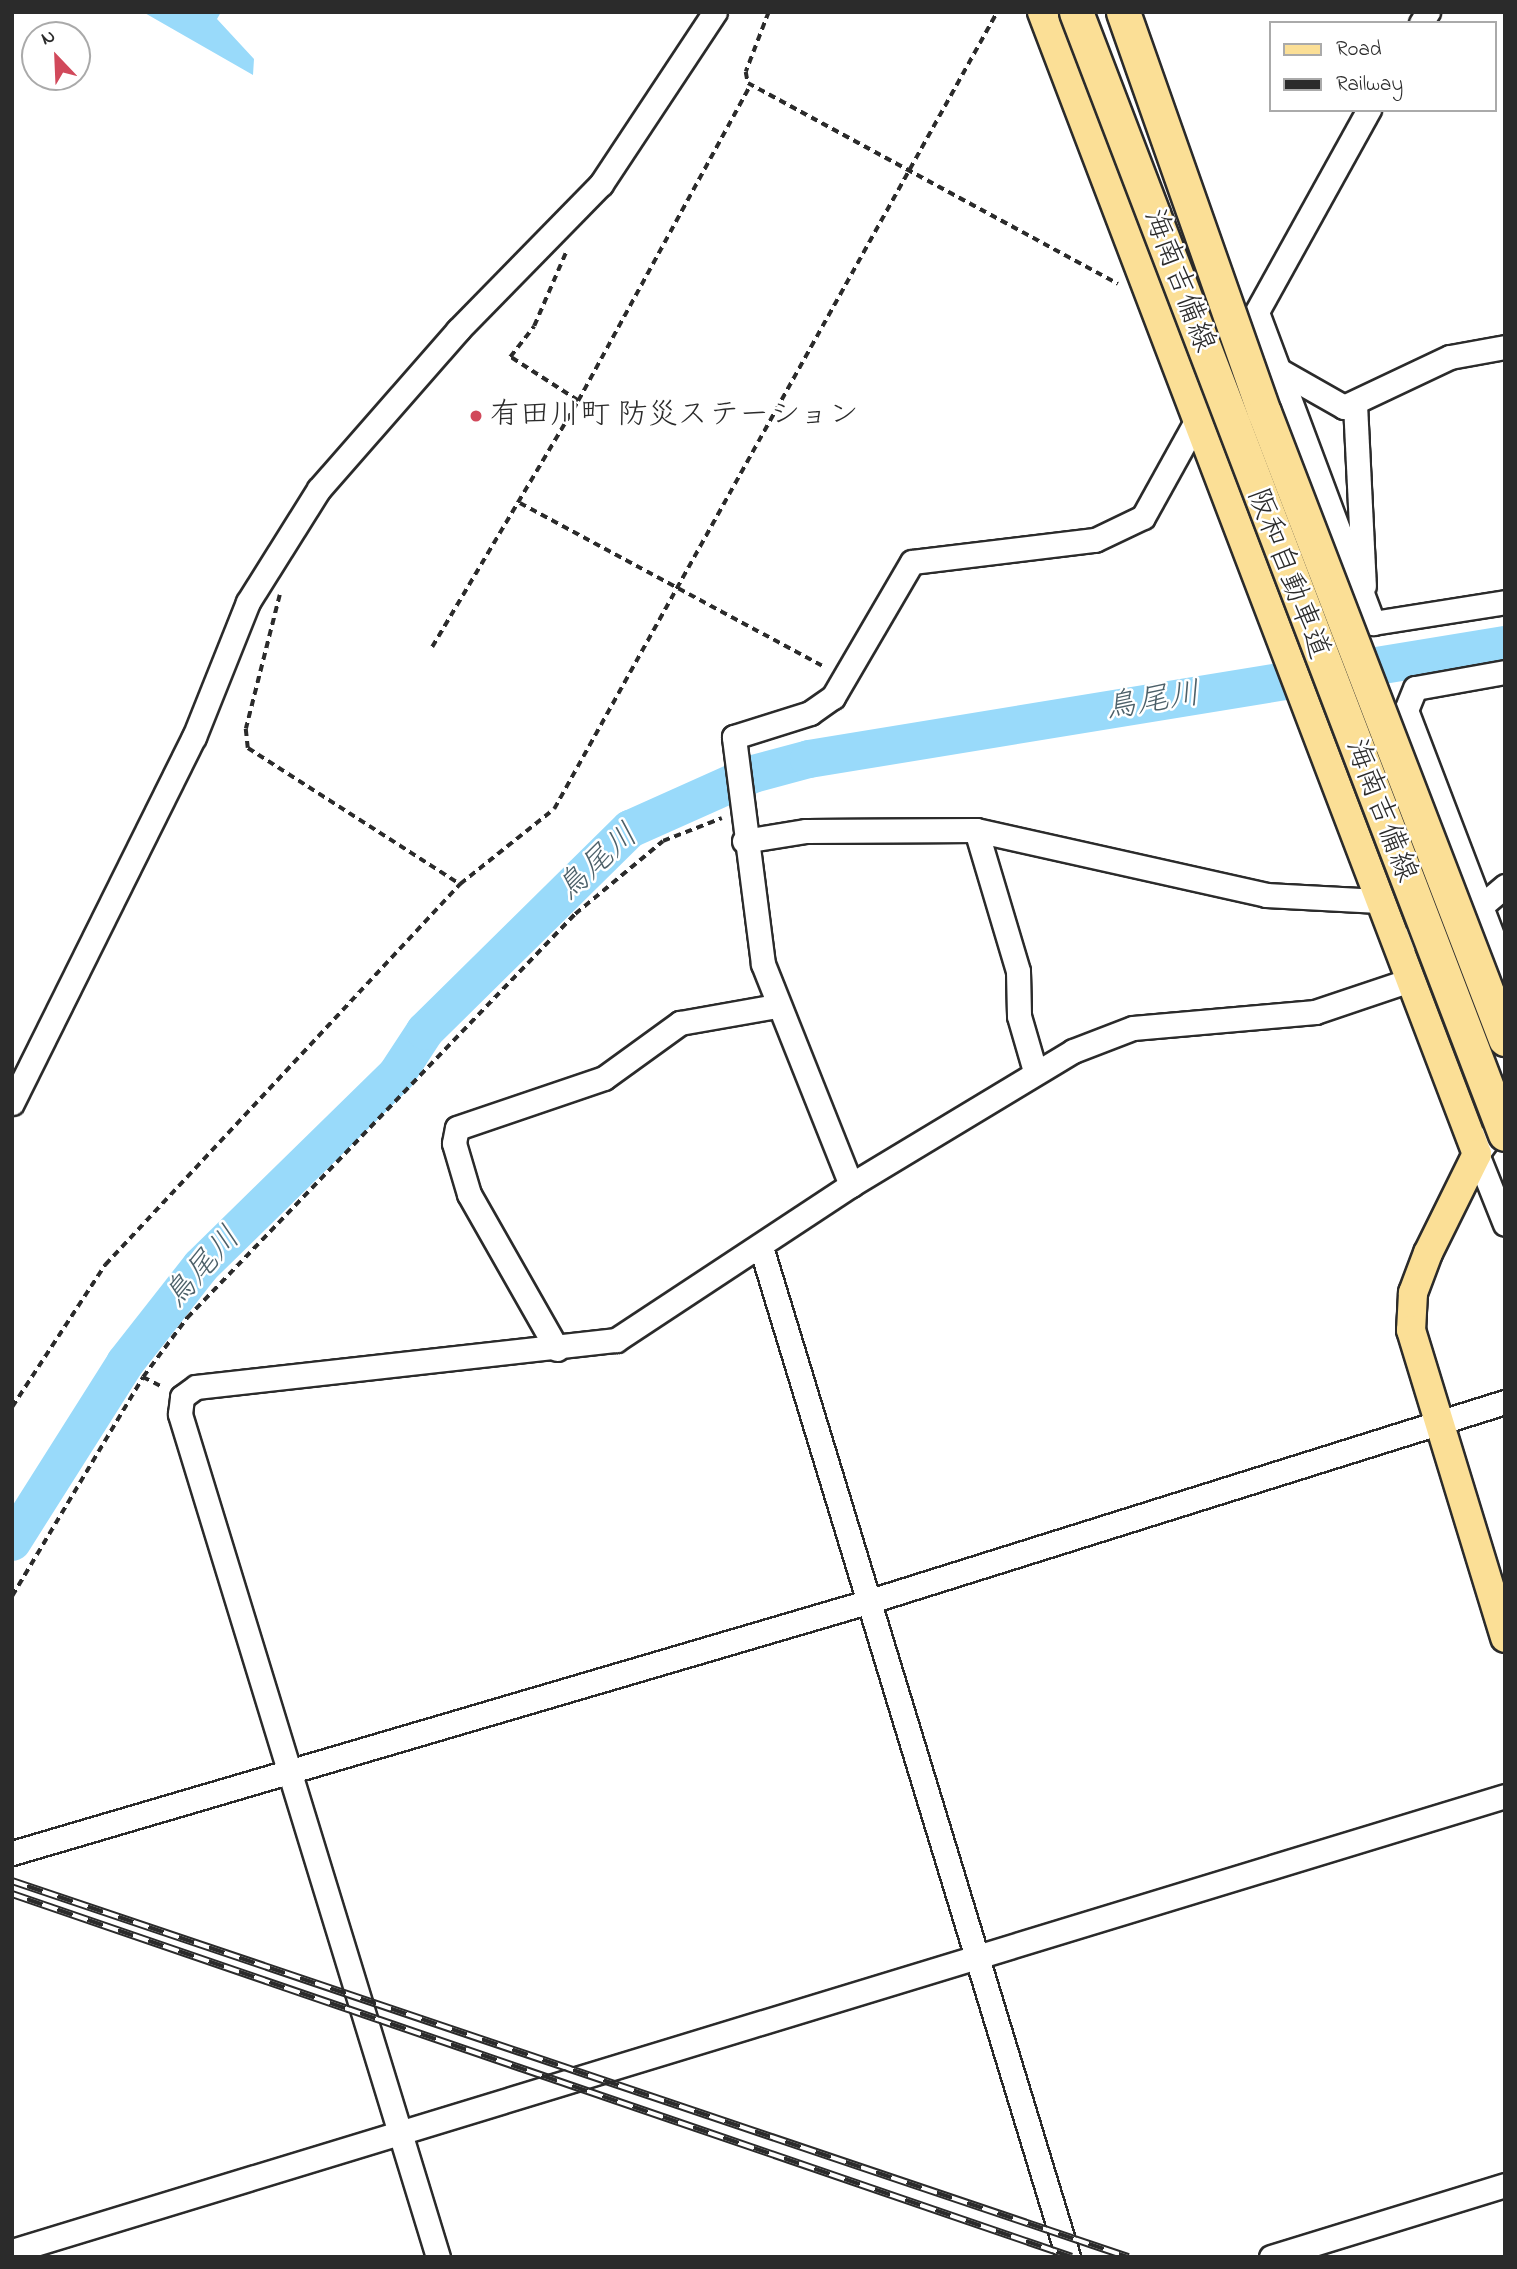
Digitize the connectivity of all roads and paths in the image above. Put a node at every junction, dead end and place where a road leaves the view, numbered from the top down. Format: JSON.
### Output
{"nodes":[{"id":1,"x":715,"y":12,"type":"edge"},
{"id":2,"x":769,"y":12,"type":"edge"},
{"id":3,"x":997,"y":12,"type":"edge"},
{"id":4,"x":1042,"y":12,"type":"edge"},
{"id":5,"x":1076,"y":12,"type":"edge"},
{"id":6,"x":1123,"y":12,"type":"edge"},
{"id":7,"x":751,"y":84,"type":"junction"},
{"id":8,"x":1368,"y":112,"type":"edge"},
{"id":9,"x":906,"y":171,"type":"junction"},
{"id":10,"x":569,"y":245,"type":"dead end"},
{"id":11,"x":1126,"y":288,"type":"dead end"},
{"id":12,"x":1258,"y":315,"type":"junction"},
{"id":13,"x":1505,"y":347,"type":"edge"},
{"id":14,"x":1277,"y":369,"type":"junction"},
{"id":15,"x":578,"y":401,"type":"junction"},
{"id":16,"x":1355,"y":404,"type":"junction"},
{"id":17,"x":1196,"y":422,"type":"junction"},
{"id":18,"x":520,"y":503,"type":"junction"},
{"id":19,"x":283,"y":586,"type":"dead end"},
{"id":20,"x":677,"y":587,"type":"junction"},
{"id":21,"x":1360,"y":597,"type":"junction"},
{"id":22,"x":1505,"y":602,"type":"edge"},
{"id":23,"x":432,"y":647,"type":"dead end"},
{"id":24,"x":1505,"y":672,"type":"edge"},
{"id":25,"x":845,"y":678,"type":"junction"},
{"id":26,"x":740,"y":810,"type":"junction"},
{"id":27,"x":976,"y":830,"type":"junction"},
{"id":28,"x":744,"y":841,"type":"junction"},
{"id":29,"x":460,"y":884,"type":"junction"},
{"id":30,"x":1505,"y":887,"type":"edge"},
{"id":31,"x":1379,"y":901,"type":"junction"},
{"id":32,"x":1479,"y":904,"type":"junction"},
{"id":33,"x":1396,"y":944,"type":"junction"},
{"id":34,"x":1505,"y":969,"type":"edge"},
{"id":35,"x":1410,"y":980,"type":"junction"},
{"id":36,"x":776,"y":1006,"type":"junction"},
{"id":37,"x":1505,"y":1039,"type":"edge"},
{"id":38,"x":1035,"y":1071,"type":"junction"},
{"id":39,"x":12,"y":1103,"type":"edge"},
{"id":40,"x":1505,"y":1116,"type":"edge"},
{"id":41,"x":1505,"y":1134,"type":"edge"},
{"id":42,"x":1477,"y":1154,"type":"junction"},
{"id":43,"x":851,"y":1185,"type":"junction"},
{"id":44,"x":1505,"y":1224,"type":"edge"},
{"id":45,"x":761,"y":1247,"type":"junction"},
{"id":46,"x":557,"y":1349,"type":"junction"},
{"id":47,"x":1505,"y":1402,"type":"edge"},
{"id":48,"x":12,"y":1407,"type":"edge"},
{"id":49,"x":1438,"y":1422,"type":"junction"},
{"id":50,"x":12,"y":1596,"type":"edge"},
{"id":51,"x":867,"y":1602,"type":"junction"},
{"id":52,"x":1505,"y":1638,"type":"edge"},
{"id":53,"x":294,"y":1774,"type":"junction"},
{"id":54,"x":1505,"y":1796,"type":"edge"},
{"id":55,"x":12,"y":1853,"type":"edge"},
{"id":56,"x":976,"y":1959,"type":"junction"},
{"id":57,"x":400,"y":2133,"type":"junction"},
{"id":58,"x":1505,"y":2185,"type":"edge"},
{"id":59,"x":12,"y":2252,"type":"edge"},
{"id":60,"x":438,"y":2257,"type":"edge"},
{"id":61,"x":1068,"y":2257,"type":"edge"},
{"id":62,"x":1271,"y":2257,"type":"edge"}],
"edges":[{"from":1,"to":39,"type":"street"},
{"from":2,"to":7,"type":"path"},
{"from":3,"to":9,"type":"path"},
{"from":4,"to":17,"type":"main road","name":"海南吉備線"},
{"from":5,"to":41,"type":"highway","name":"阪和自動車道","bridge":true},
{"from":6,"to":37,"type":"highway","name":"阪和自動車道","bridge":true},
{"from":7,"to":9,"type":"path"},
{"from":7,"to":15,"type":"path"},
{"from":8,"to":12,"type":"street"},
{"from":9,"to":11,"type":"path"},
{"from":9,"to":20,"type":"path"},
{"from":10,"to":15,"type":"path"},
{"from":12,"to":14,"type":"street"},
{"from":12,"to":17,"type":"street"},
{"from":13,"to":16,"type":"street"},
{"from":14,"to":16,"type":"street"},
{"from":14,"to":21,"type":"street"},
{"from":15,"to":18,"type":"path"},
{"from":16,"to":21,"type":"street"},
{"from":17,"to":25,"type":"street"},
{"from":17,"to":31,"type":"main road","name":"海南吉備線"},
{"from":18,"to":20,"type":"path"},
{"from":18,"to":23,"type":"path"},
{"from":19,"to":29,"type":"path"},
{"from":20,"to":25,"type":"path"},
{"from":20,"to":29,"type":"path"},
{"from":21,"to":22,"type":"street"},
{"from":24,"to":32,"type":"street"},
{"from":25,"to":26,"type":"street"},
{"from":26,"to":28,"type":"street"},
{"from":26,"to":50,"type":"path"},
{"from":27,"to":28,"type":"street"},
{"from":27,"to":31,"type":"street"},
{"from":27,"to":38,"type":"street"},
{"from":28,"to":36,"type":"street"},
{"from":29,"to":48,"type":"path"},
{"from":30,"to":32,"type":"street"},
{"from":31,"to":33,"type":"main road","name":"海南吉備線"},
{"from":32,"to":33,"type":"street"},
{"from":32,"to":34,"type":"street"},
{"from":33,"to":35,"type":"main road","name":"海南吉備線"},
{"from":35,"to":38,"type":"street"},
{"from":35,"to":42,"type":"main road","name":"海南吉備線"},
{"from":36,"to":43,"type":"street"},
{"from":36,"to":46,"type":"street"},
{"from":38,"to":43,"type":"street"},
{"from":40,"to":42,"type":"street"},
{"from":42,"to":44,"type":"street"},
{"from":42,"to":49,"type":"main road"},
{"from":43,"to":45,"type":"street"},
{"from":45,"to":46,"type":"street"},
{"from":45,"to":51,"type":"street"},
{"from":46,"to":53,"type":"street"},
{"from":47,"to":49,"type":"street"},
{"from":49,"to":51,"type":"street"},
{"from":49,"to":52,"type":"main road"},
{"from":51,"to":53,"type":"street"},
{"from":51,"to":56,"type":"street"},
{"from":53,"to":55,"type":"street"},
{"from":53,"to":57,"type":"street"},
{"from":54,"to":56,"type":"street"},
{"from":56,"to":57,"type":"street"},
{"from":56,"to":61,"type":"street"},
{"from":57,"to":59,"type":"street"},
{"from":57,"to":60,"type":"street"},
{"from":58,"to":62,"type":"street"}]}
